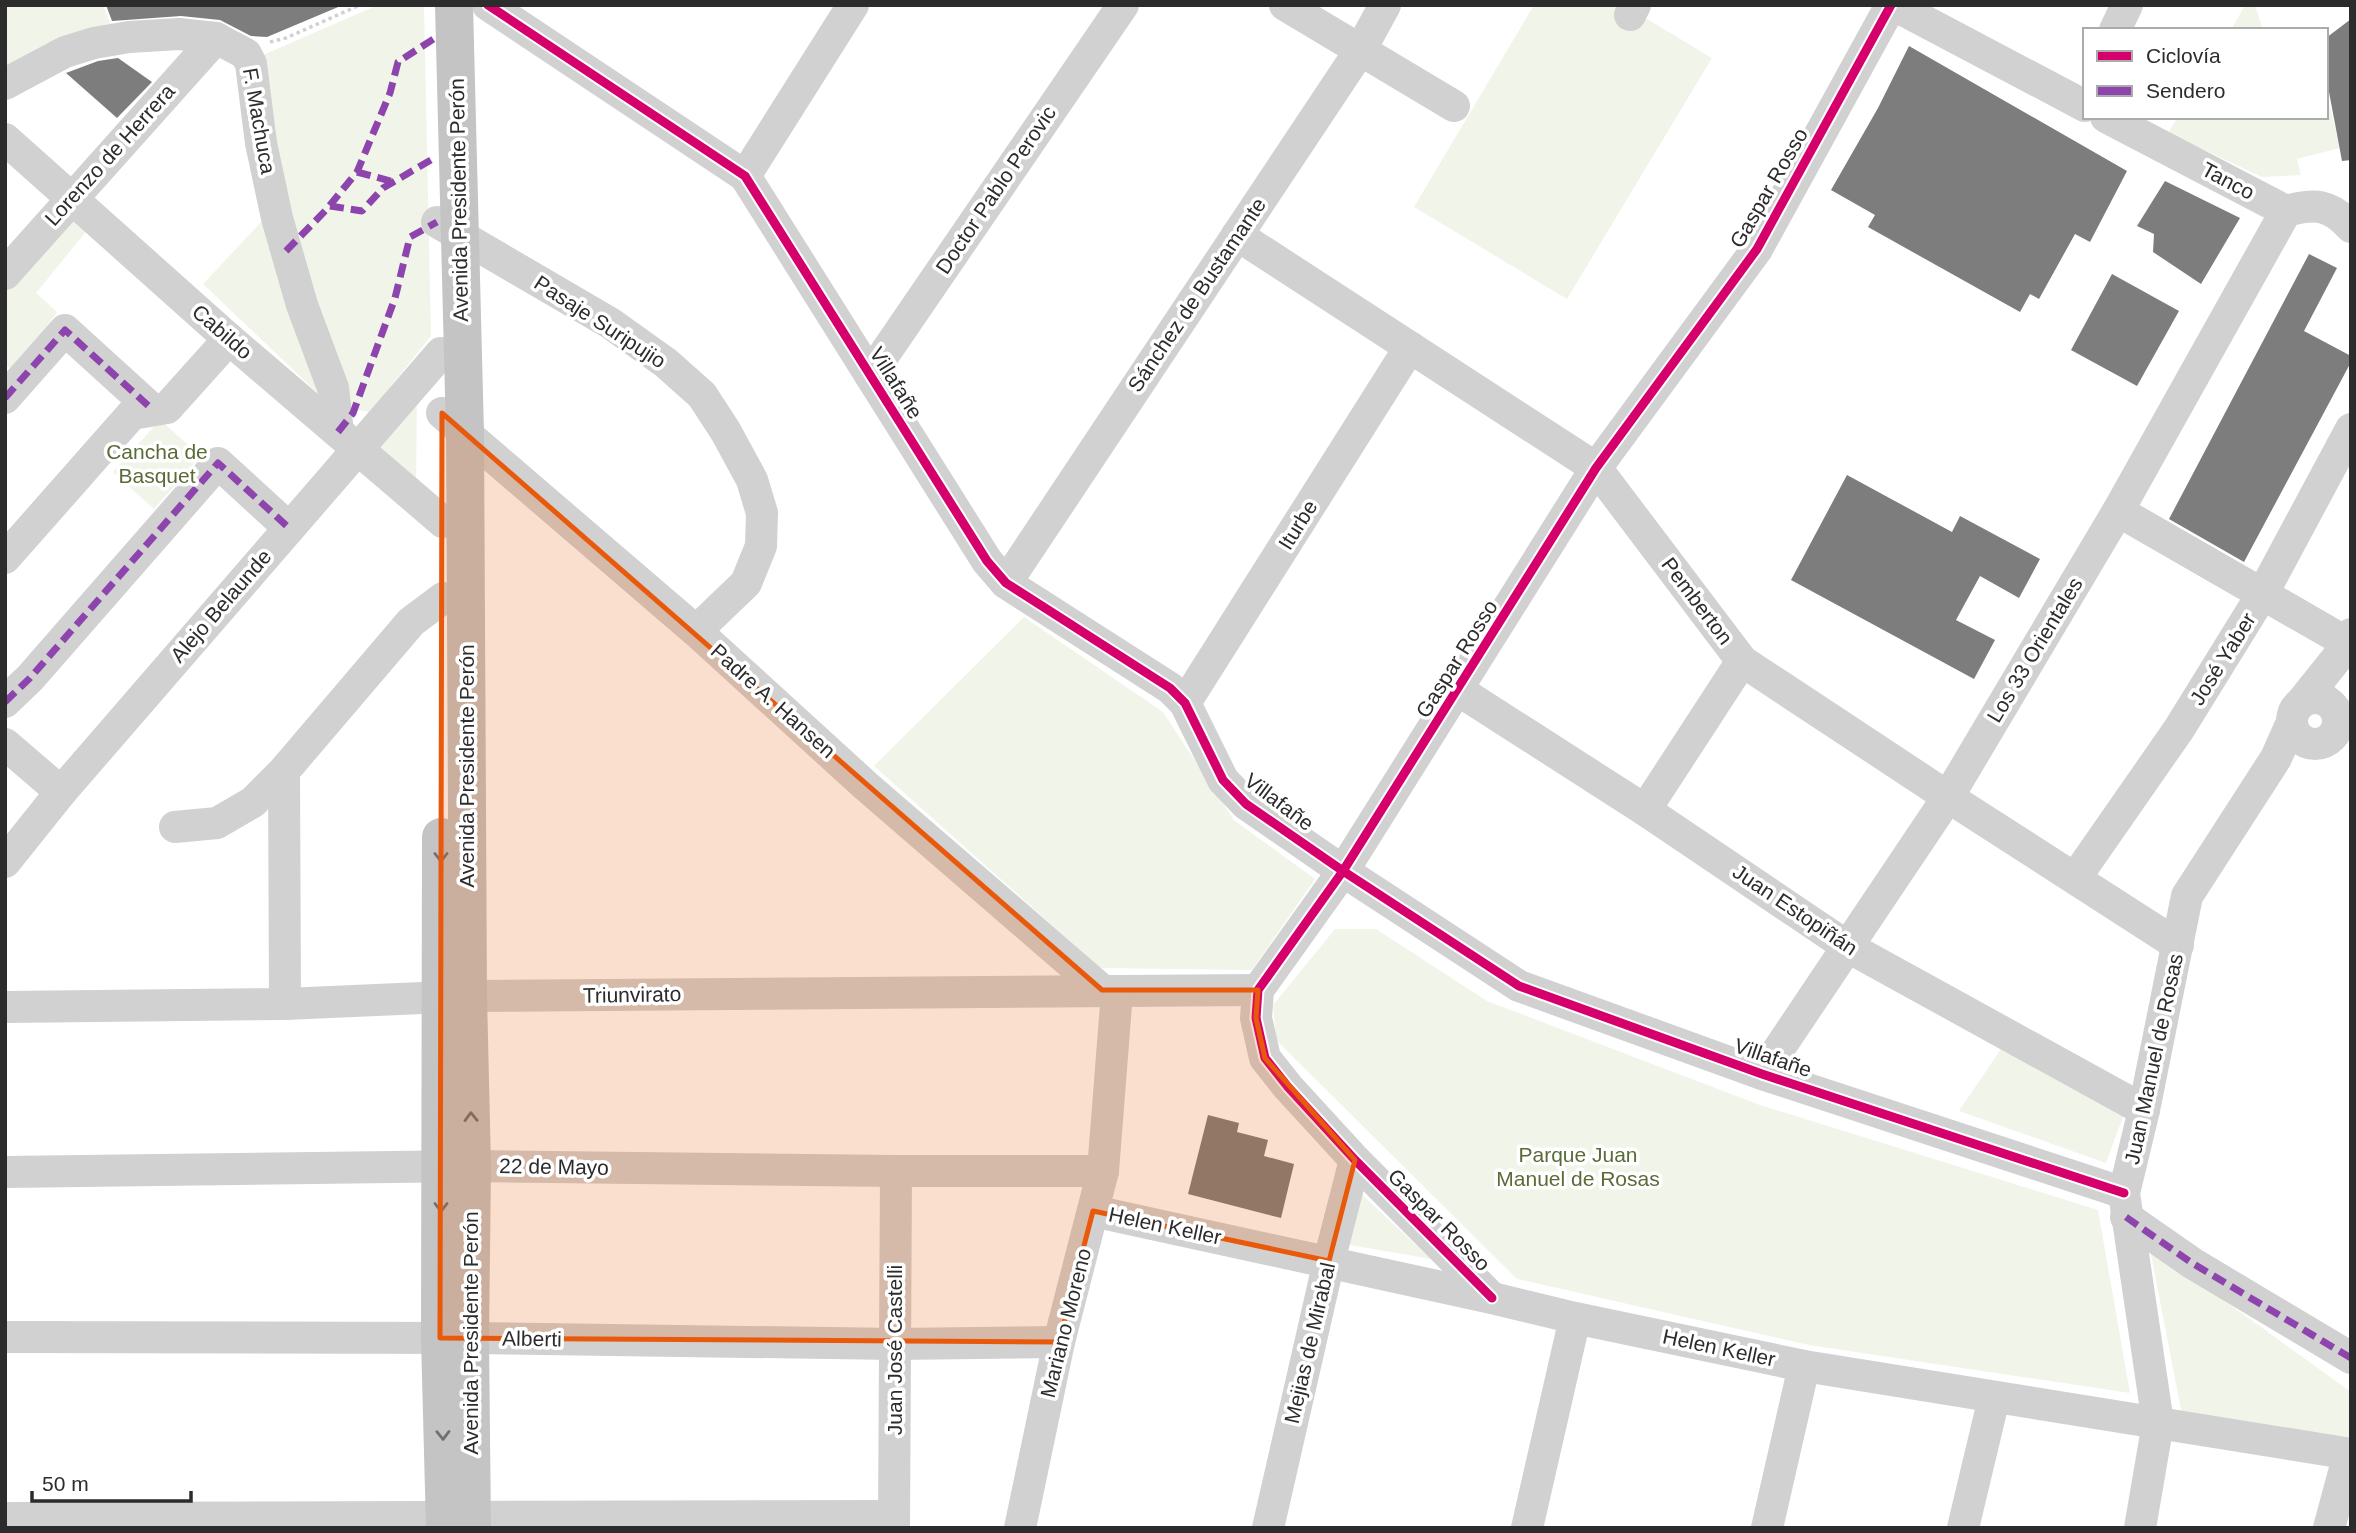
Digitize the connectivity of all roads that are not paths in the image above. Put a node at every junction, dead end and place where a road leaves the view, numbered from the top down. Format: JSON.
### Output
{"nodes":[{"id":1,"x":435,"y":5,"type":"edge"},
{"id":2,"x":454,"y":5,"type":"edge"},
{"id":3,"x":488,"y":5,"type":"edge"},
{"id":4,"x":853,"y":5,"type":"edge"},
{"id":5,"x":1123,"y":5,"type":"edge"},
{"id":6,"x":1286,"y":5,"type":"edge"},
{"id":7,"x":1385,"y":5,"type":"edge"},
{"id":8,"x":1892,"y":5,"type":"edge"},
{"id":9,"x":2127,"y":5,"type":"edge"},
{"id":10,"x":2116,"y":28,"type":"edge"},
{"id":11,"x":216,"y":38,"type":"junction"},
{"id":12,"x":1361,"y":49,"type":"junction"},
{"id":13,"x":5,"y":83,"type":"edge"},
{"id":14,"x":2082,"y":99,"type":"edge"},
{"id":15,"x":1454,"y":106,"type":"dead end"},
{"id":16,"x":2110,"y":119,"type":"edge"},
{"id":17,"x":5,"y":139,"type":"edge"},
{"id":18,"x":745,"y":176,"type":"junction"},
{"id":19,"x":71,"y":198,"type":"junction"},
{"id":20,"x":2286,"y":211,"type":"junction"},
{"id":21,"x":2351,"y":227,"type":"edge"},
{"id":22,"x":448,"y":229,"type":"junction"},
{"id":23,"x":1237,"y":235,"type":"junction"},
{"id":24,"x":5,"y":274,"type":"edge"},
{"id":25,"x":229,"y":338,"type":"junction"},
{"id":26,"x":1410,"y":347,"type":"junction"},
{"id":27,"x":441,"y":352,"type":"junction"},
{"id":28,"x":870,"y":375,"type":"junction"},
{"id":29,"x":5,"y":398,"type":"edge"},
{"id":30,"x":153,"y":410,"type":"junction"},
{"id":31,"x":454,"y":423,"type":"junction"},
{"id":32,"x":2351,"y":429,"type":"edge"},
{"id":33,"x":348,"y":440,"type":"junction"},
{"id":34,"x":1596,"y":468,"type":"junction"},
{"id":35,"x":2118,"y":511,"type":"junction"},
{"id":36,"x":443,"y":522,"type":"junction"},
{"id":37,"x":289,"y":528,"type":"junction"},
{"id":38,"x":5,"y":558,"type":"edge"},
{"id":39,"x":1006,"y":583,"type":"junction"},
{"id":40,"x":2263,"y":593,"type":"junction"},
{"id":41,"x":443,"y":598,"type":"junction"},
{"id":42,"x":696,"y":631,"type":"junction"},
{"id":43,"x":2346,"y":643,"type":"edge"},
{"id":44,"x":1742,"y":661,"type":"junction"},
{"id":45,"x":1458,"y":690,"type":"junction"},
{"id":46,"x":5,"y":702,"type":"edge"},
{"id":47,"x":1185,"y":703,"type":"junction"},
{"id":48,"x":2296,"y":712,"type":"junction"},
{"id":49,"x":2337,"y":729,"type":"edge"},
{"id":50,"x":5,"y":744,"type":"edge"},
{"id":51,"x":2276,"y":758,"type":"junction"},
{"id":52,"x":284,"y":771,"type":"junction"},
{"id":53,"x":61,"y":792,"type":"junction"},
{"id":54,"x":1948,"y":797,"type":"junction"},
{"id":55,"x":1645,"y":810,"type":"junction"},
{"id":56,"x":175,"y":827,"type":"dead end"},
{"id":57,"x":5,"y":862,"type":"edge"},
{"id":58,"x":1343,"y":871,"type":"junction"},
{"id":59,"x":2076,"y":877,"type":"junction"},
{"id":60,"x":2178,"y":944,"type":"junction"},
{"id":61,"x":1849,"y":947,"type":"junction"},
{"id":62,"x":1258,"y":990,"type":"junction"},
{"id":63,"x":1109,"y":991,"type":"junction"},
{"id":64,"x":454,"y":996,"type":"junction"},
{"id":65,"x":285,"y":1004,"type":"junction"},
{"id":66,"x":5,"y":1007,"type":"edge"},
{"id":67,"x":1762,"y":1074,"type":"junction"},
{"id":68,"x":2144,"y":1110,"type":"junction"},
{"id":69,"x":1355,"y":1160,"type":"junction"},
{"id":70,"x":456,"y":1166,"type":"junction"},
{"id":71,"x":896,"y":1171,"type":"junction"},
{"id":72,"x":1103,"y":1171,"type":"junction"},
{"id":73,"x":5,"y":1172,"type":"edge"},
{"id":74,"x":2125,"y":1205,"type":"junction"},
{"id":75,"x":1094,"y":1211,"type":"junction"},
{"id":76,"x":1329,"y":1261,"type":"junction"},
{"id":77,"x":1492,"y":1298,"type":"junction"},
{"id":78,"x":1575,"y":1318,"type":"junction"},
{"id":79,"x":5,"y":1337,"type":"edge"},
{"id":80,"x":455,"y":1338,"type":"junction"},
{"id":81,"x":1059,"y":1342,"type":"junction"},
{"id":82,"x":896,"y":1344,"type":"junction"},
{"id":83,"x":2351,"y":1358,"type":"edge"},
{"id":84,"x":1804,"y":1366,"type":"junction"},
{"id":85,"x":1994,"y":1398,"type":"junction"},
{"id":86,"x":2158,"y":1423,"type":"junction"},
{"id":87,"x":2350,"y":1454,"type":"edge"},
{"id":88,"x":5,"y":1518,"type":"edge"},
{"id":89,"x":894,"y":1522,"type":"edge"},
{"id":90,"x":459,"y":1523,"type":"edge"},
{"id":91,"x":1020,"y":1528,"type":"edge"},
{"id":92,"x":1268,"y":1528,"type":"edge"},
{"id":93,"x":1527,"y":1528,"type":"edge"},
{"id":94,"x":1767,"y":1528,"type":"edge"},
{"id":95,"x":1963,"y":1528,"type":"edge"},
{"id":96,"x":2140,"y":1528,"type":"edge"},
{"id":97,"x":2329,"y":1528,"type":"edge"}],
"edges":[{"from":1,"to":22,"type":"main road","name":"Avenida Presidente Perón"},
{"from":2,"to":22,"type":"main road","name":"Avenida Presidente Perón"},
{"from":3,"to":18,"type":"street","name":"Villafañe"},
{"from":4,"to":18,"type":"street"},
{"from":5,"to":28,"type":"street","name":"Doctor Pablo Perovic"},
{"from":6,"to":12,"type":"street"},
{"from":7,"to":12,"type":"street","name":"Sánchez de Bustamante"},
{"from":8,"to":14,"type":"street"},
{"from":8,"to":34,"type":"street","name":"Gaspar Rosso"},
{"from":9,"to":10,"type":"street"},
{"from":11,"to":13,"type":"street","name":"F. Machuca"},
{"from":11,"to":19,"type":"street","name":"Lorenzo de Herrera"},
{"from":11,"to":33,"type":"street","name":"F. Machuca"},
{"from":12,"to":15,"type":"street"},
{"from":12,"to":23,"type":"street","name":"Sánchez de Bustamante"},
{"from":16,"to":20,"type":"street","name":"Tanco"},
{"from":17,"to":19,"type":"street","name":"Cabildo"},
{"from":18,"to":28,"type":"street","name":"Villafañe"},
{"from":19,"to":24,"type":"street","name":"Lorenzo de Herrera"},
{"from":19,"to":25,"type":"street","name":"Cabildo"},
{"from":20,"to":21,"type":"street"},
{"from":20,"to":35,"type":"street","name":"Los 33 Orientales"},
{"from":22,"to":27,"type":"main road","name":"Avenida Presidente Perón"},
{"from":22,"to":31,"type":"main road","name":"Avenida Presidente Perón"},
{"from":22,"to":42,"type":"street","name":"Pasaje Suripujio"},
{"from":23,"to":26,"type":"street","name":"Pemberton"},
{"from":23,"to":39,"type":"street","name":"Sánchez de Bustamante"},
{"from":25,"to":30,"type":"street"},
{"from":25,"to":33,"type":"street","name":"Cabildo"},
{"from":26,"to":34,"type":"street","name":"Pemberton"},
{"from":26,"to":47,"type":"street","name":"Iturbe"},
{"from":27,"to":31,"type":"main road","name":"Avenida Presidente Perón"},
{"from":27,"to":33,"type":"street","name":"Alejo Belaunde"},
{"from":28,"to":39,"type":"street","name":"Villafañe"},
{"from":29,"to":30,"type":"street"},
{"from":30,"to":38,"type":"street"},
{"from":31,"to":36,"type":"main road","name":"Avenida Presidente Perón"},
{"from":31,"to":42,"type":"street","name":"Padre A. Hansen"},
{"from":31,"to":64,"type":"main road","name":"Avenida Presidente Perón"},
{"from":32,"to":40,"type":"street","name":"José Yaber"},
{"from":33,"to":36,"type":"street","name":"Cabildo"},
{"from":33,"to":37,"type":"street","name":"Alejo Belaunde"},
{"from":34,"to":44,"type":"street","name":"Pemberton"},
{"from":34,"to":45,"type":"street","name":"Gaspar Rosso"},
{"from":35,"to":40,"type":"street"},
{"from":35,"to":54,"type":"street","name":"Los 33 Orientales"},
{"from":36,"to":41,"type":"main road","name":"Avenida Presidente Perón"},
{"from":37,"to":46,"type":"street"},
{"from":37,"to":53,"type":"street","name":"Alejo Belaunde"},
{"from":39,"to":47,"type":"street","name":"Villafañe"},
{"from":40,"to":43,"type":"street"},
{"from":40,"to":59,"type":"street","name":"José Yaber"},
{"from":41,"to":52,"type":"street"},
{"from":41,"to":64,"type":"main road","name":"Avenida Presidente Perón","one_way":true},
{"from":42,"to":63,"type":"street","name":"Padre A. Hansen"},
{"from":43,"to":48,"type":"street","name":"Juan Manuel de Rosas"},
{"from":43,"to":49,"type":"street"},
{"from":44,"to":54,"type":"street","name":"Pemberton"},
{"from":44,"to":55,"type":"street"},
{"from":45,"to":55,"type":"street","name":"Juan Estopiñán"},
{"from":45,"to":58,"type":"street","name":"Gaspar Rosso"},
{"from":47,"to":58,"type":"street","name":"Villafañe"},
{"from":48,"to":49,"type":"street"},
{"from":48,"to":49,"type":"street"},
{"from":48,"to":51,"type":"street","name":"Juan Manuel de Rosas"},
{"from":49,"to":51,"type":"street"},
{"from":50,"to":53,"type":"street"},
{"from":51,"to":60,"type":"street","name":"Juan Manuel de Rosas"},
{"from":52,"to":56,"type":"street"},
{"from":52,"to":65,"type":"street"},
{"from":53,"to":57,"type":"street","name":"Alejo Belaunde"},
{"from":54,"to":59,"type":"street","name":"Pemberton"},
{"from":54,"to":61,"type":"street","name":"Los 33 Orientales"},
{"from":55,"to":61,"type":"street","name":"Juan Estopiñán"},
{"from":58,"to":62,"type":"street","name":"Gaspar Rosso"},
{"from":58,"to":67,"type":"street","name":"Villafañe"},
{"from":59,"to":60,"type":"street","name":"Pemberton"},
{"from":60,"to":68,"type":"street","name":"Juan Manuel de Rosas"},
{"from":61,"to":67,"type":"street","name":"Los 33 Orientales"},
{"from":61,"to":68,"type":"street","name":"Juan Estopiñán"},
{"from":62,"to":63,"type":"street","name":"Triunvirato"},
{"from":62,"to":69,"type":"street","name":"Gaspar Rosso"},
{"from":63,"to":64,"type":"street","name":"Triunvirato"},
{"from":63,"to":72,"type":"street","name":"Mariano Moreno"},
{"from":64,"to":65,"type":"street","name":"Triunvirato"},
{"from":64,"to":70,"type":"main road","name":"Avenida Presidente Perón"},
{"from":65,"to":66,"type":"street","name":"Triunvirato"},
{"from":67,"to":74,"type":"street","name":"Villafañe"},
{"from":68,"to":74,"type":"street","name":"Juan Manuel de Rosas"},
{"from":69,"to":76,"type":"street","name":"Mejias de Mirabal"},
{"from":69,"to":77,"type":"street","name":"Gaspar Rosso"},
{"from":70,"to":71,"type":"street","name":"22 de Mayo"},
{"from":70,"to":73,"type":"street","name":"22 de Mayo"},
{"from":70,"to":80,"type":"main road","name":"Avenida Presidente Perón"},
{"from":71,"to":72,"type":"street","name":"22 de Mayo"},
{"from":71,"to":82,"type":"street","name":"Juan José Castelli"},
{"from":72,"to":75,"type":"street","name":"Mariano Moreno"},
{"from":74,"to":83,"type":"street","name":"Villafañe"},
{"from":74,"to":86,"type":"street","name":"Juan Manuel de Rosas"},
{"from":75,"to":76,"type":"street","name":"Helen Keller"},
{"from":75,"to":81,"type":"street","name":"Mariano Moreno"},
{"from":76,"to":77,"type":"street","name":"Helen Keller"},
{"from":76,"to":92,"type":"street","name":"Mejias de Mirabal"},
{"from":77,"to":78,"type":"street","name":"Helen Keller"},
{"from":78,"to":84,"type":"street","name":"Helen Keller"},
{"from":78,"to":93,"type":"street"},
{"from":79,"to":80,"type":"street","name":"Alberti"},
{"from":80,"to":82,"type":"street","name":"Alberti"},
{"from":80,"to":90,"type":"main road","name":"Avenida Presidente Perón"},
{"from":81,"to":82,"type":"street","name":"Alberti"},
{"from":81,"to":91,"type":"street","name":"Mariano Moreno"},
{"from":82,"to":89,"type":"street","name":"Juan José Castelli"},
{"from":84,"to":85,"type":"street","name":"Helen Keller"},
{"from":84,"to":94,"type":"street"},
{"from":85,"to":86,"type":"street","name":"Helen Keller"},
{"from":85,"to":95,"type":"street"},
{"from":86,"to":87,"type":"street","name":"Helen Keller"},
{"from":86,"to":96,"type":"street","name":"Juan Manuel de Rosas"},
{"from":87,"to":97,"type":"street"},
{"from":88,"to":90,"type":"street"},
{"from":89,"to":90,"type":"street"}]}
